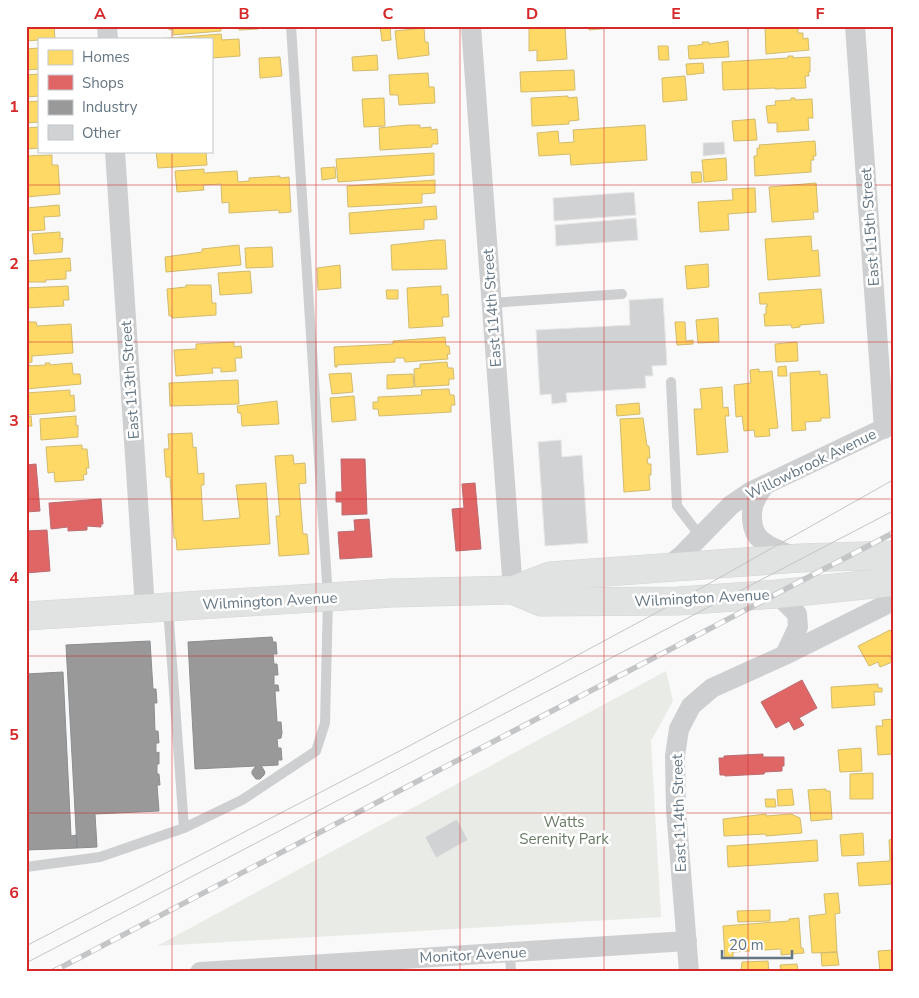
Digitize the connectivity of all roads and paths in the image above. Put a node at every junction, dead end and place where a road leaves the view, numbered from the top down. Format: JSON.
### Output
{"nodes":[{"id":1,"x":291,"y":26,"type":"edge"},
{"id":2,"x":471,"y":26,"type":"edge"},
{"id":3,"x":855,"y":26,"type":"edge"},
{"id":4,"x":115,"y":152,"type":"edge"},
{"id":5,"x":622,"y":294,"type":"dead end"},
{"id":6,"x":492,"y":303,"type":"junction"},
{"id":7,"x":671,"y":382,"type":"dead end"},
{"id":8,"x":888,"y":426,"type":"edge"},
{"id":9,"x":765,"y":485,"type":"junction"},
{"id":10,"x":700,"y":536,"type":"junction"},
{"id":11,"x":893,"y":555,"type":"edge"},
{"id":12,"x":802,"y":558,"type":"junction"},
{"id":13,"x":665,"y":568,"type":"junction"},
{"id":14,"x":893,"y":582,"type":"edge"},
{"id":15,"x":513,"y":590,"type":"junction"},
{"id":16,"x":776,"y":594,"type":"junction"},
{"id":17,"x":328,"y":598,"type":"junction"},
{"id":18,"x":893,"y":601,"type":"edge"},
{"id":19,"x":541,"y":602,"type":"junction"},
{"id":20,"x":156,"y":608,"type":"junction"},
{"id":21,"x":26,"y":616,"type":"edge"},
{"id":22,"x":786,"y":655,"type":"junction"},
{"id":23,"x":184,"y":828,"type":"junction"},
{"id":24,"x":26,"y":867,"type":"edge"},
{"id":25,"x":687,"y":941,"type":"junction"},
{"id":26,"x":510,"y":962,"type":"edge"},
{"id":27,"x":321,"y":968,"type":"edge"},
{"id":28,"x":200,"y":972,"type":"edge"},
{"id":29,"x":689,"y":972,"type":"edge"}],
"edges":[{"from":1,"to":17,"type":"lane"},
{"from":2,"to":6,"type":"street","name":"East 114th Street"},
{"from":3,"to":8,"type":"street","name":"East 115th Street"},
{"from":4,"to":20,"type":"street","name":"East 113th Street"},
{"from":5,"to":6,"type":"lane"},
{"from":6,"to":15,"type":"street","name":"East 114th Street"},
{"from":7,"to":10,"type":"lane"},
{"from":8,"to":9,"type":"street","name":"Willowbrook Avenue"},
{"from":9,"to":10,"type":"street","name":"Willowbrook Avenue"},
{"from":9,"to":12,"type":"street"},
{"from":10,"to":13,"type":"street","name":"Willowbrook Avenue"},
{"from":11,"to":12,"type":"main road","name":"Wilmington Avenue"},
{"from":12,"to":13,"type":"main road","name":"Wilmington Avenue"},
{"from":13,"to":15,"type":"main road","name":"Wilmington Avenue"},
{"from":13,"to":19,"type":"main road"},
{"from":14,"to":16,"type":"main road","name":"Wilmington Avenue"},
{"from":15,"to":17,"type":"main road","name":"Wilmington Avenue"},
{"from":15,"to":19,"type":"main road","name":"Wilmington Avenue"},
{"from":16,"to":19,"type":"main road","name":"Wilmington Avenue"},
{"from":16,"to":22,"type":"street"},
{"from":17,"to":20,"type":"main road","name":"Wilmington Avenue"},
{"from":17,"to":23,"type":"lane"},
{"from":18,"to":22,"type":"street","name":"East 114th Street"},
{"from":20,"to":21,"type":"main road","name":"Wilmington Avenue"},
{"from":20,"to":23,"type":"lane"},
{"from":22,"to":25,"type":"street","name":"East 114th Street"},
{"from":23,"to":24,"type":"lane"},
{"from":25,"to":26,"type":"street","name":"Monitor Avenue"},
{"from":25,"to":29,"type":"street","name":"East 114th Street"},
{"from":26,"to":27,"type":"street","name":"Monitor Avenue"},
{"from":27,"to":28,"type":"street","name":"Monitor Avenue"}]}
